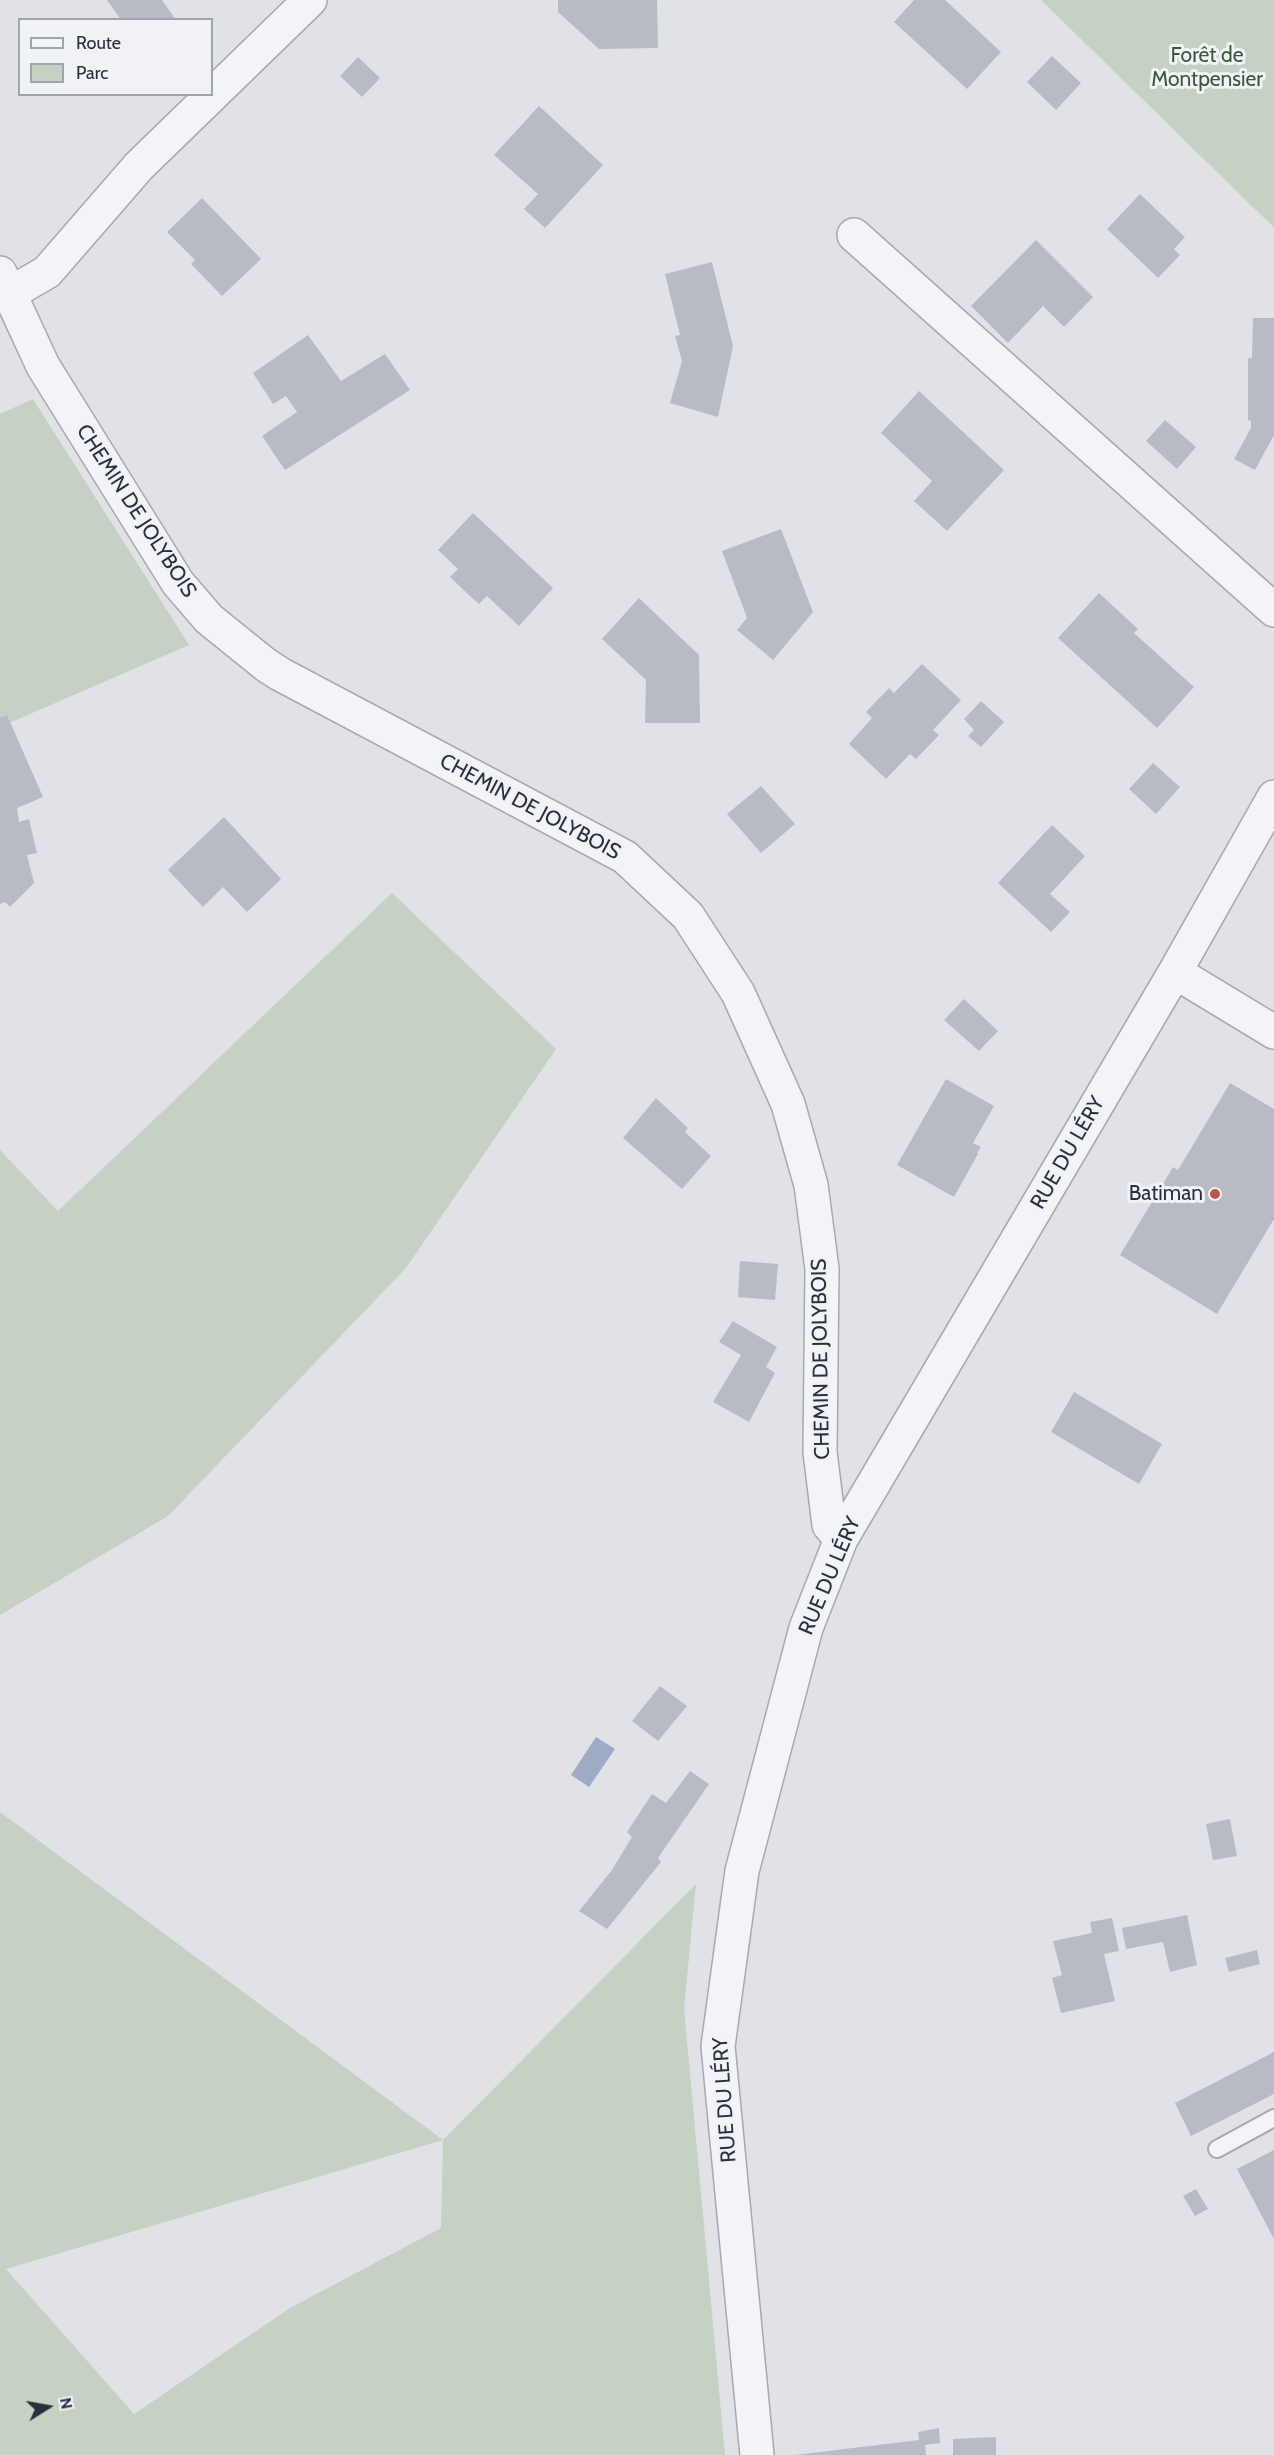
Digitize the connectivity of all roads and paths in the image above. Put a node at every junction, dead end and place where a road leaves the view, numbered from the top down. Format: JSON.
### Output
{"nodes":[{"id":1,"x":309,"y":0,"type":"edge"},
{"id":2,"x":213,"y":94,"type":"edge"},
{"id":3,"x":211,"y":96,"type":"edge"},
{"id":4,"x":854,"y":235,"type":"dead end"},
{"id":5,"x":4,"y":283,"type":"edge"},
{"id":6,"x":1274,"y":610,"type":"edge"},
{"id":7,"x":1274,"y":797,"type":"edge"},
{"id":8,"x":1175,"y":972,"type":"junction"},
{"id":9,"x":1274,"y":1032,"type":"edge"},
{"id":10,"x":841,"y":1539,"type":"junction"},
{"id":11,"x":1274,"y":2118,"type":"edge"},
{"id":12,"x":1217,"y":2149,"type":"dead end"},
{"id":13,"x":757,"y":2455,"type":"edge"}],
"edges":[{"from":1,"to":2,"type":"street"},
{"from":3,"to":5,"type":"street"},
{"from":4,"to":6,"type":"street"},
{"from":5,"to":10,"type":"street","name":"CHEMIN DE JOLYBOIS"},
{"from":7,"to":8,"type":"street","name":"RUE DU LÉRY"},
{"from":8,"to":9,"type":"street"},
{"from":8,"to":10,"type":"street","name":"RUE DU LÉRY"},
{"from":10,"to":13,"type":"street","name":"RUE DU LÉRY"},
{"from":11,"to":12,"type":"lane"}]}
